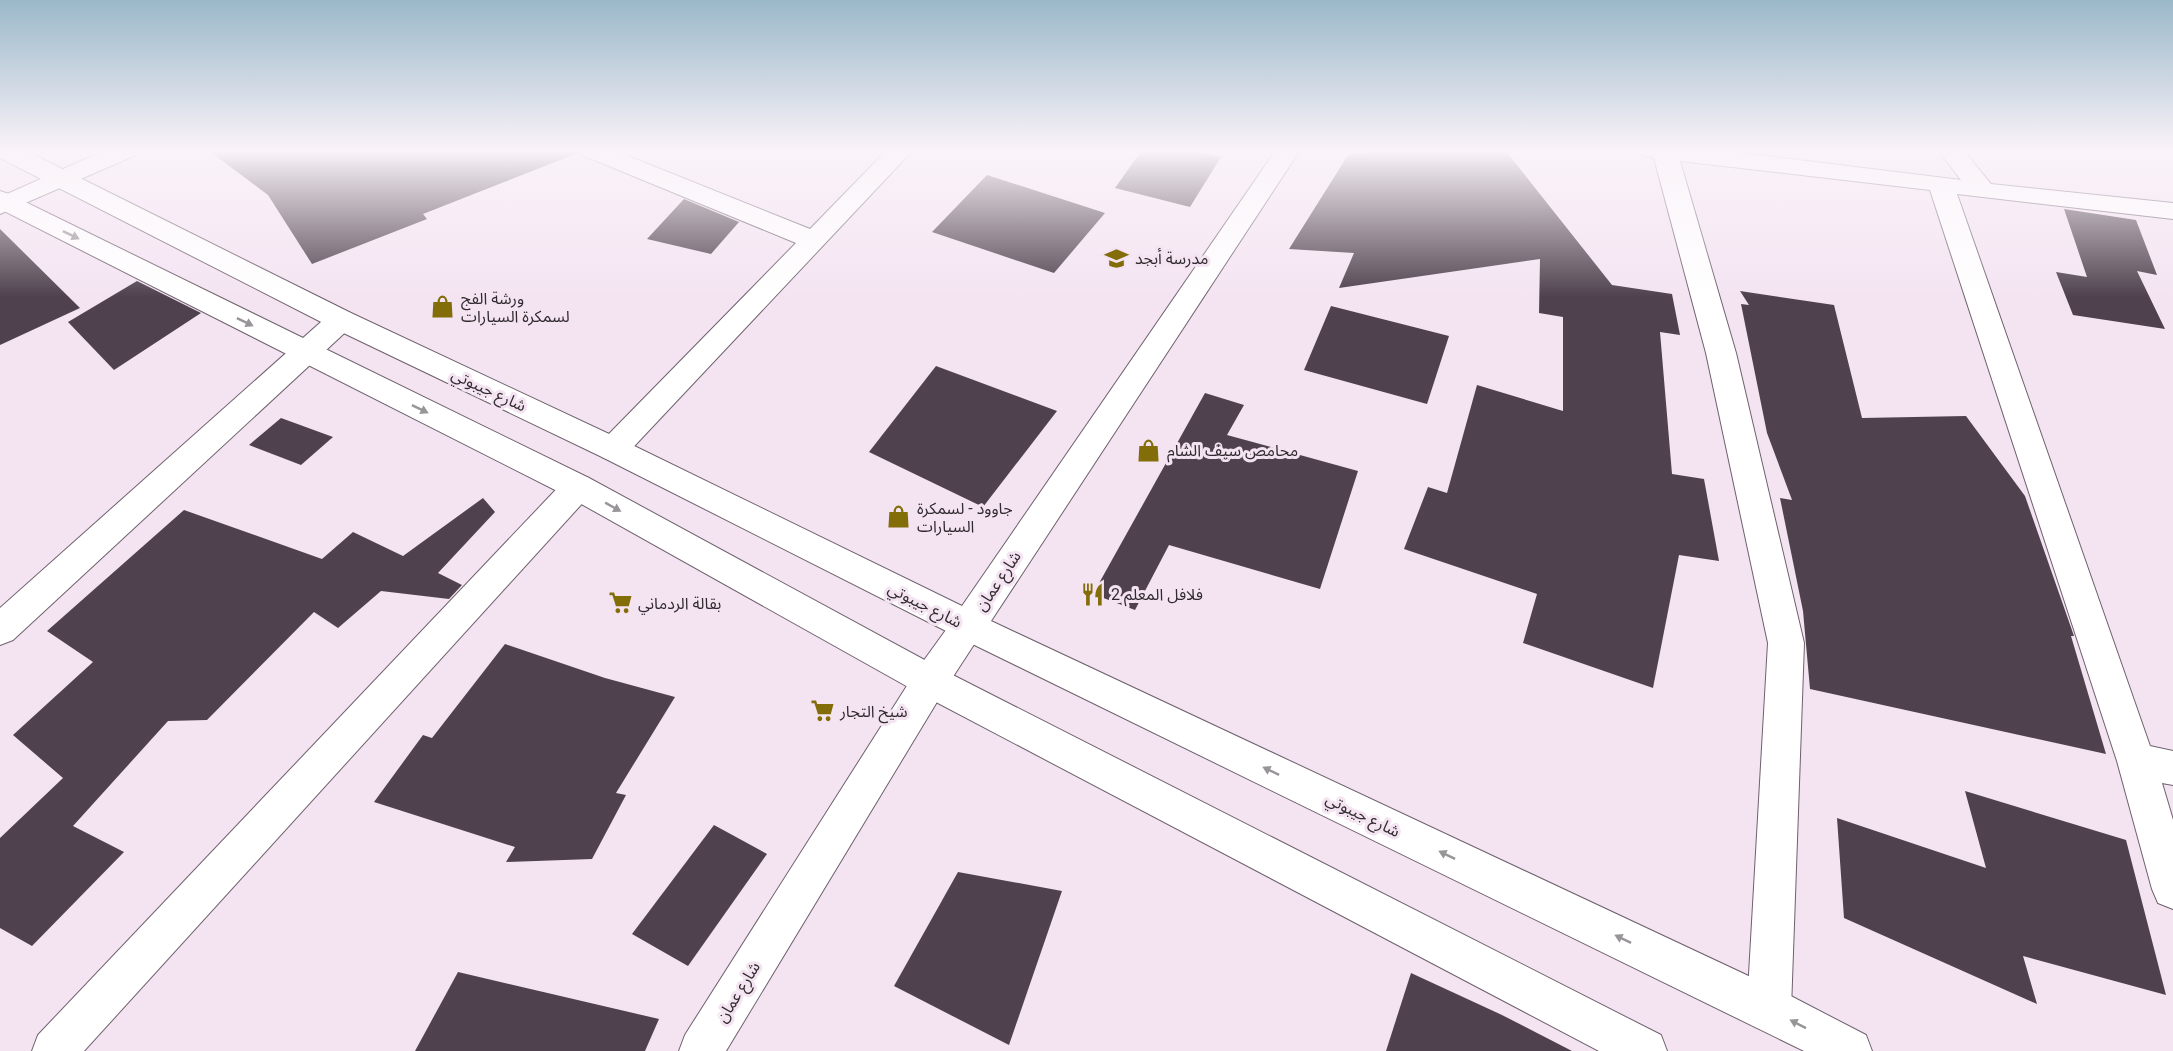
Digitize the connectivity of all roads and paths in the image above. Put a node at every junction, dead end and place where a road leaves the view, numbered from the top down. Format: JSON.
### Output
{"nodes":[{"id":1,"x":98,"y":199,"type":"edge"},
{"id":2,"x":712,"y":199,"type":"edge"},
{"id":3,"x":853,"y":199,"type":"edge"},
{"id":4,"x":1255,"y":199,"type":"edge"},
{"id":5,"x":1673,"y":199,"type":"edge"},
{"id":6,"x":1946,"y":199,"type":"edge"},
{"id":7,"x":2063,"y":199,"type":"edge"},
{"id":8,"x":2,"y":203,"type":"edge"},
{"id":9,"x":2173,"y":210,"type":"edge"},
{"id":10,"x":813,"y":240,"type":"junction"},
{"id":11,"x":341,"y":320,"type":"junction"},
{"id":12,"x":304,"y":351,"type":"junction"},
{"id":13,"x":613,"y":449,"type":"junction"},
{"id":14,"x":578,"y":487,"type":"junction"},
{"id":15,"x":968,"y":626,"type":"junction"},
{"id":16,"x":0,"y":630,"type":"edge"},
{"id":17,"x":930,"y":681,"type":"junction"},
{"id":18,"x":2136,"y":761,"type":"junction"},
{"id":19,"x":2173,"y":768,"type":"edge"},
{"id":20,"x":2173,"y":889,"type":"edge"},
{"id":21,"x":1768,"y":1009,"type":"junction"},
{"id":22,"x":54,"y":1051,"type":"edge"},
{"id":23,"x":701,"y":1051,"type":"edge"},
{"id":24,"x":1645,"y":1051,"type":"edge"},
{"id":25,"x":1850,"y":1051,"type":"edge"}],
"edges":[{"from":1,"to":11,"type":"street","name":"شارع جيبوتي"},
{"from":2,"to":10,"type":"street"},
{"from":3,"to":10,"type":"street"},
{"from":4,"to":15,"type":"street","name":"شارع عمان"},
{"from":5,"to":21,"type":"street"},
{"from":6,"to":18,"type":"street"},
{"from":7,"to":9,"type":"street"},
{"from":8,"to":12,"type":"street","one_way":true},
{"from":10,"to":13,"type":"street"},
{"from":11,"to":12,"type":"street"},
{"from":11,"to":13,"type":"street","name":"شارع جيبوتي"},
{"from":12,"to":14,"type":"street","one_way":true},
{"from":12,"to":16,"type":"street"},
{"from":13,"to":14,"type":"street"},
{"from":13,"to":15,"type":"street","name":"شارع جيبوتي"},
{"from":14,"to":17,"type":"street","one_way":true},
{"from":14,"to":22,"type":"street"},
{"from":15,"to":17,"type":"street","name":"شارع عمان"},
{"from":21,"to":15,"type":"street","name":"شارع جيبوتي","one_way":true},
{"from":17,"to":23,"type":"street","name":"شارع عمان"},
{"from":17,"to":24,"type":"street"},
{"from":18,"to":19,"type":"street"},
{"from":18,"to":20,"type":"street"},
{"from":25,"to":21,"type":"street","name":"شارع جيبوتي","one_way":true}]}
